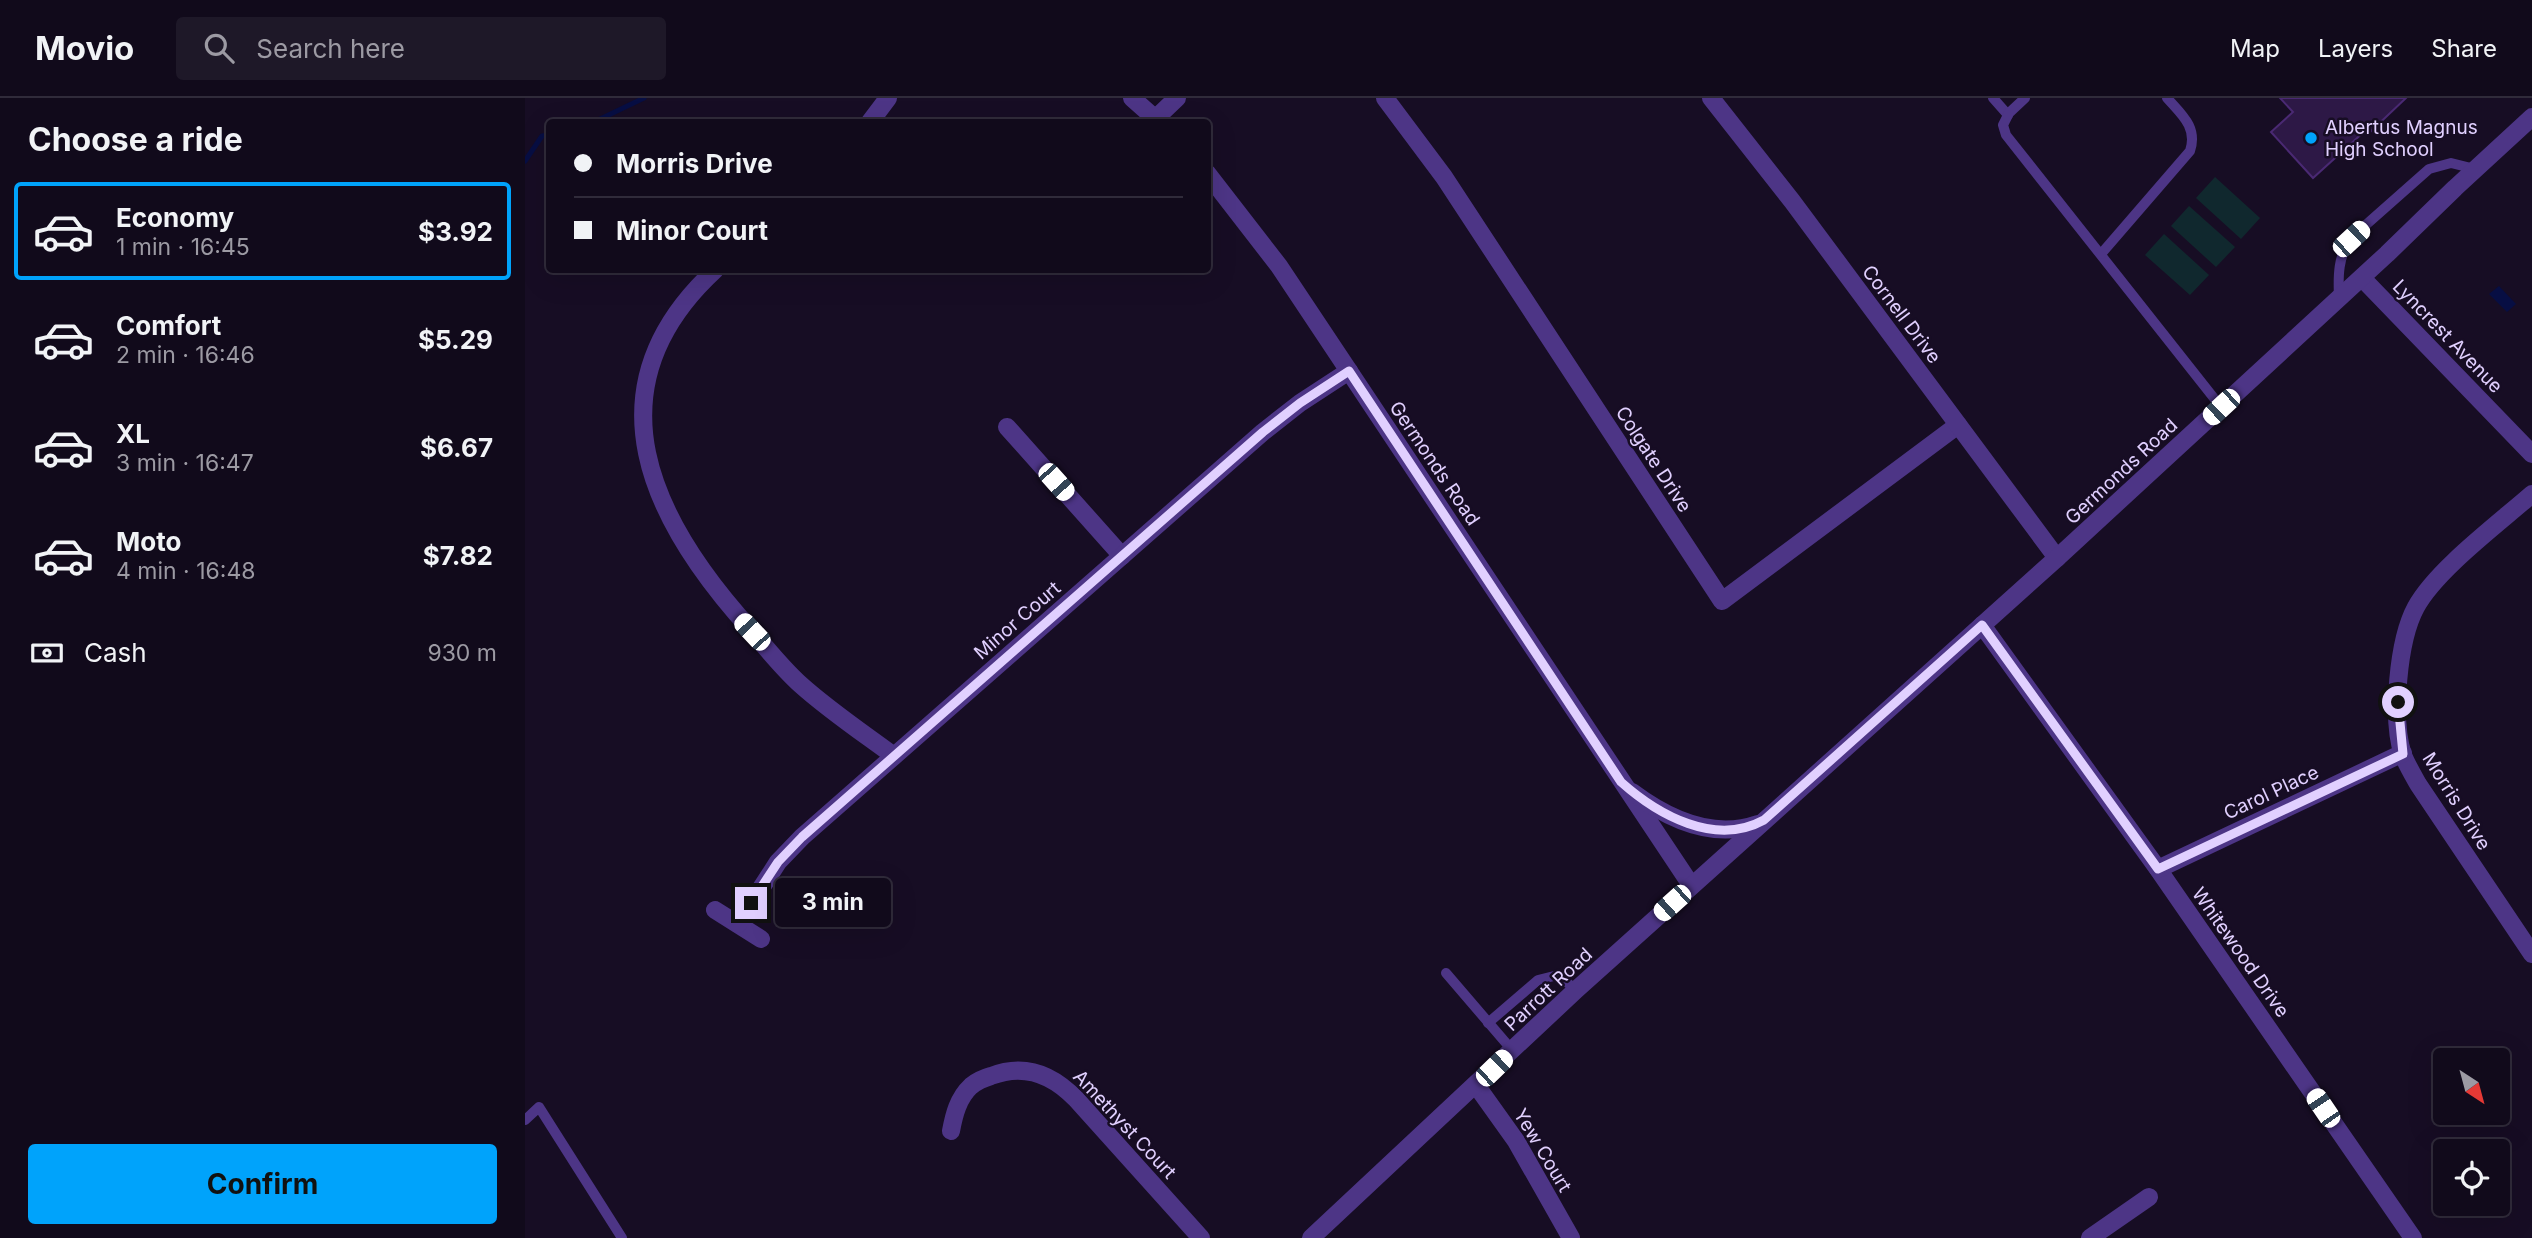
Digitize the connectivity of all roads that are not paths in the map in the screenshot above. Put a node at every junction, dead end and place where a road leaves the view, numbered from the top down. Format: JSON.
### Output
{"nodes":[{"id":1,"x":888,"y":98,"type":"edge"},
{"id":2,"x":1132,"y":98,"type":"edge"},
{"id":3,"x":1177,"y":98,"type":"edge"},
{"id":4,"x":1385,"y":98,"type":"edge"},
{"id":5,"x":1711,"y":98,"type":"edge"},
{"id":6,"x":1993,"y":98,"type":"edge"},
{"id":7,"x":2025,"y":98,"type":"edge"},
{"id":8,"x":2167,"y":98,"type":"edge"},
{"id":9,"x":2008,"y":115,"type":"junction"},
{"id":10,"x":2532,"y":117,"type":"edge"},
{"id":11,"x":872,"y":119,"type":"edge"},
{"id":12,"x":1155,"y":119,"type":"edge"},
{"id":13,"x":1159,"y":119,"type":"edge"},
{"id":14,"x":2475,"y":169,"type":"junction"},
{"id":15,"x":1211,"y":178,"type":"edge"},
{"id":16,"x":2101,"y":254,"type":"junction"},
{"id":17,"x":712,"y":273,"type":"edge"},
{"id":18,"x":2362,"y":278,"type":"junction"},
{"id":19,"x":2340,"y":298,"type":"junction"},
{"id":20,"x":1349,"y":371,"type":"junction"},
{"id":21,"x":2221,"y":407,"type":"junction"},
{"id":22,"x":1958,"y":425,"type":"junction"},
{"id":23,"x":1007,"y":427,"type":"dead end"},
{"id":24,"x":2532,"y":454,"type":"edge"},
{"id":25,"x":2532,"y":494,"type":"edge"},
{"id":26,"x":1122,"y":556,"type":"junction"},
{"id":27,"x":2057,"y":558,"type":"junction"},
{"id":28,"x":1982,"y":625,"type":"junction"},
{"id":29,"x":2403,"y":754,"type":"junction"},
{"id":30,"x":894,"y":756,"type":"junction"},
{"id":31,"x":1621,"y":782,"type":"junction"},
{"id":32,"x":1764,"y":820,"type":"junction"},
{"id":33,"x":2158,"y":869,"type":"junction"},
{"id":34,"x":1691,"y":886,"type":"junction"},
{"id":35,"x":715,"y":910,"type":"dead end"},
{"id":36,"x":738,"y":924,"type":"junction"},
{"id":37,"x":761,"y":939,"type":"dead end"},
{"id":38,"x":2532,"y":954,"type":"edge"},
{"id":39,"x":1446,"y":973,"type":"dead end"},
{"id":40,"x":1576,"y":990,"type":"junction"},
{"id":41,"x":1488,"y":1023,"type":"junction"},
{"id":42,"x":1512,"y":1050,"type":"junction"},
{"id":43,"x":1476,"y":1085,"type":"junction"},
{"id":44,"x":525,"y":1120,"type":"edge"},
{"id":45,"x":951,"y":1131,"type":"dead end"},
{"id":46,"x":2148,"y":1197,"type":"dead end"},
{"id":47,"x":622,"y":1238,"type":"edge"},
{"id":48,"x":1201,"y":1238,"type":"edge"},
{"id":49,"x":1311,"y":1238,"type":"edge"},
{"id":50,"x":1571,"y":1238,"type":"edge"},
{"id":51,"x":2090,"y":1238,"type":"edge"},
{"id":52,"x":2413,"y":1238,"type":"edge"}],
"edges":[{"from":1,"to":11,"type":"street"},
{"from":2,"to":12,"type":"street"},
{"from":3,"to":13,"type":"street"},
{"from":4,"to":22,"type":"street","name":"Colgate Drive"},
{"from":5,"to":22,"type":"street","name":"Cornell Drive"},
{"from":6,"to":9,"type":"lane"},
{"from":7,"to":9,"type":"lane"},
{"from":8,"to":16,"type":"lane"},
{"from":9,"to":16,"type":"lane"},
{"from":10,"to":14,"type":"street","name":"Germonds Road"},
{"from":14,"to":18,"type":"street","name":"Germonds Road"},
{"from":14,"to":19,"type":"lane"},
{"from":15,"to":20,"type":"street","name":"Germonds Road"},
{"from":16,"to":21,"type":"lane"},
{"from":17,"to":30,"type":"street"},
{"from":18,"to":19,"type":"street","name":"Germonds Road"},
{"from":18,"to":24,"type":"street","name":"Lyncrest Avenue"},
{"from":19,"to":21,"type":"street","name":"Germonds Road"},
{"from":20,"to":26,"type":"street","name":"Minor Court"},
{"from":20,"to":31,"type":"street","name":"Germonds Road"},
{"from":21,"to":27,"type":"street","name":"Germonds Road"},
{"from":22,"to":27,"type":"street","name":"Cornell Drive"},
{"from":23,"to":26,"type":"street"},
{"from":25,"to":29,"type":"street","name":"Morris Drive"},
{"from":26,"to":30,"type":"street","name":"Minor Court"},
{"from":27,"to":28,"type":"street","name":"Germonds Road"},
{"from":28,"to":32,"type":"street","name":"Germonds Road"},
{"from":28,"to":33,"type":"street","name":"Whitewood Drive"},
{"from":29,"to":33,"type":"street","name":"Carol Place"},
{"from":29,"to":38,"type":"street","name":"Morris Drive"},
{"from":30,"to":36,"type":"street","name":"Minor Court"},
{"from":31,"to":32,"type":"street","name":"Germonds Road"},
{"from":31,"to":34,"type":"street","name":"Germonds Road"},
{"from":32,"to":34,"type":"street","name":"Germonds Road"},
{"from":33,"to":52,"type":"street","name":"Whitewood Drive"},
{"from":34,"to":40,"type":"street","name":"Parrott Road"},
{"from":35,"to":36,"type":"street"},
{"from":36,"to":37,"type":"street"},
{"from":39,"to":41,"type":"lane"},
{"from":40,"to":41,"type":"lane"},
{"from":40,"to":42,"type":"street","name":"Parrott Road"},
{"from":41,"to":42,"type":"lane"},
{"from":42,"to":43,"type":"street","name":"Parrott Road"},
{"from":43,"to":49,"type":"street","name":"Parrott Road"},
{"from":43,"to":50,"type":"street","name":"Yew Court"},
{"from":44,"to":47,"type":"lane"},
{"from":45,"to":48,"type":"street","name":"Amethyst Court"},
{"from":46,"to":51,"type":"street"}]}
